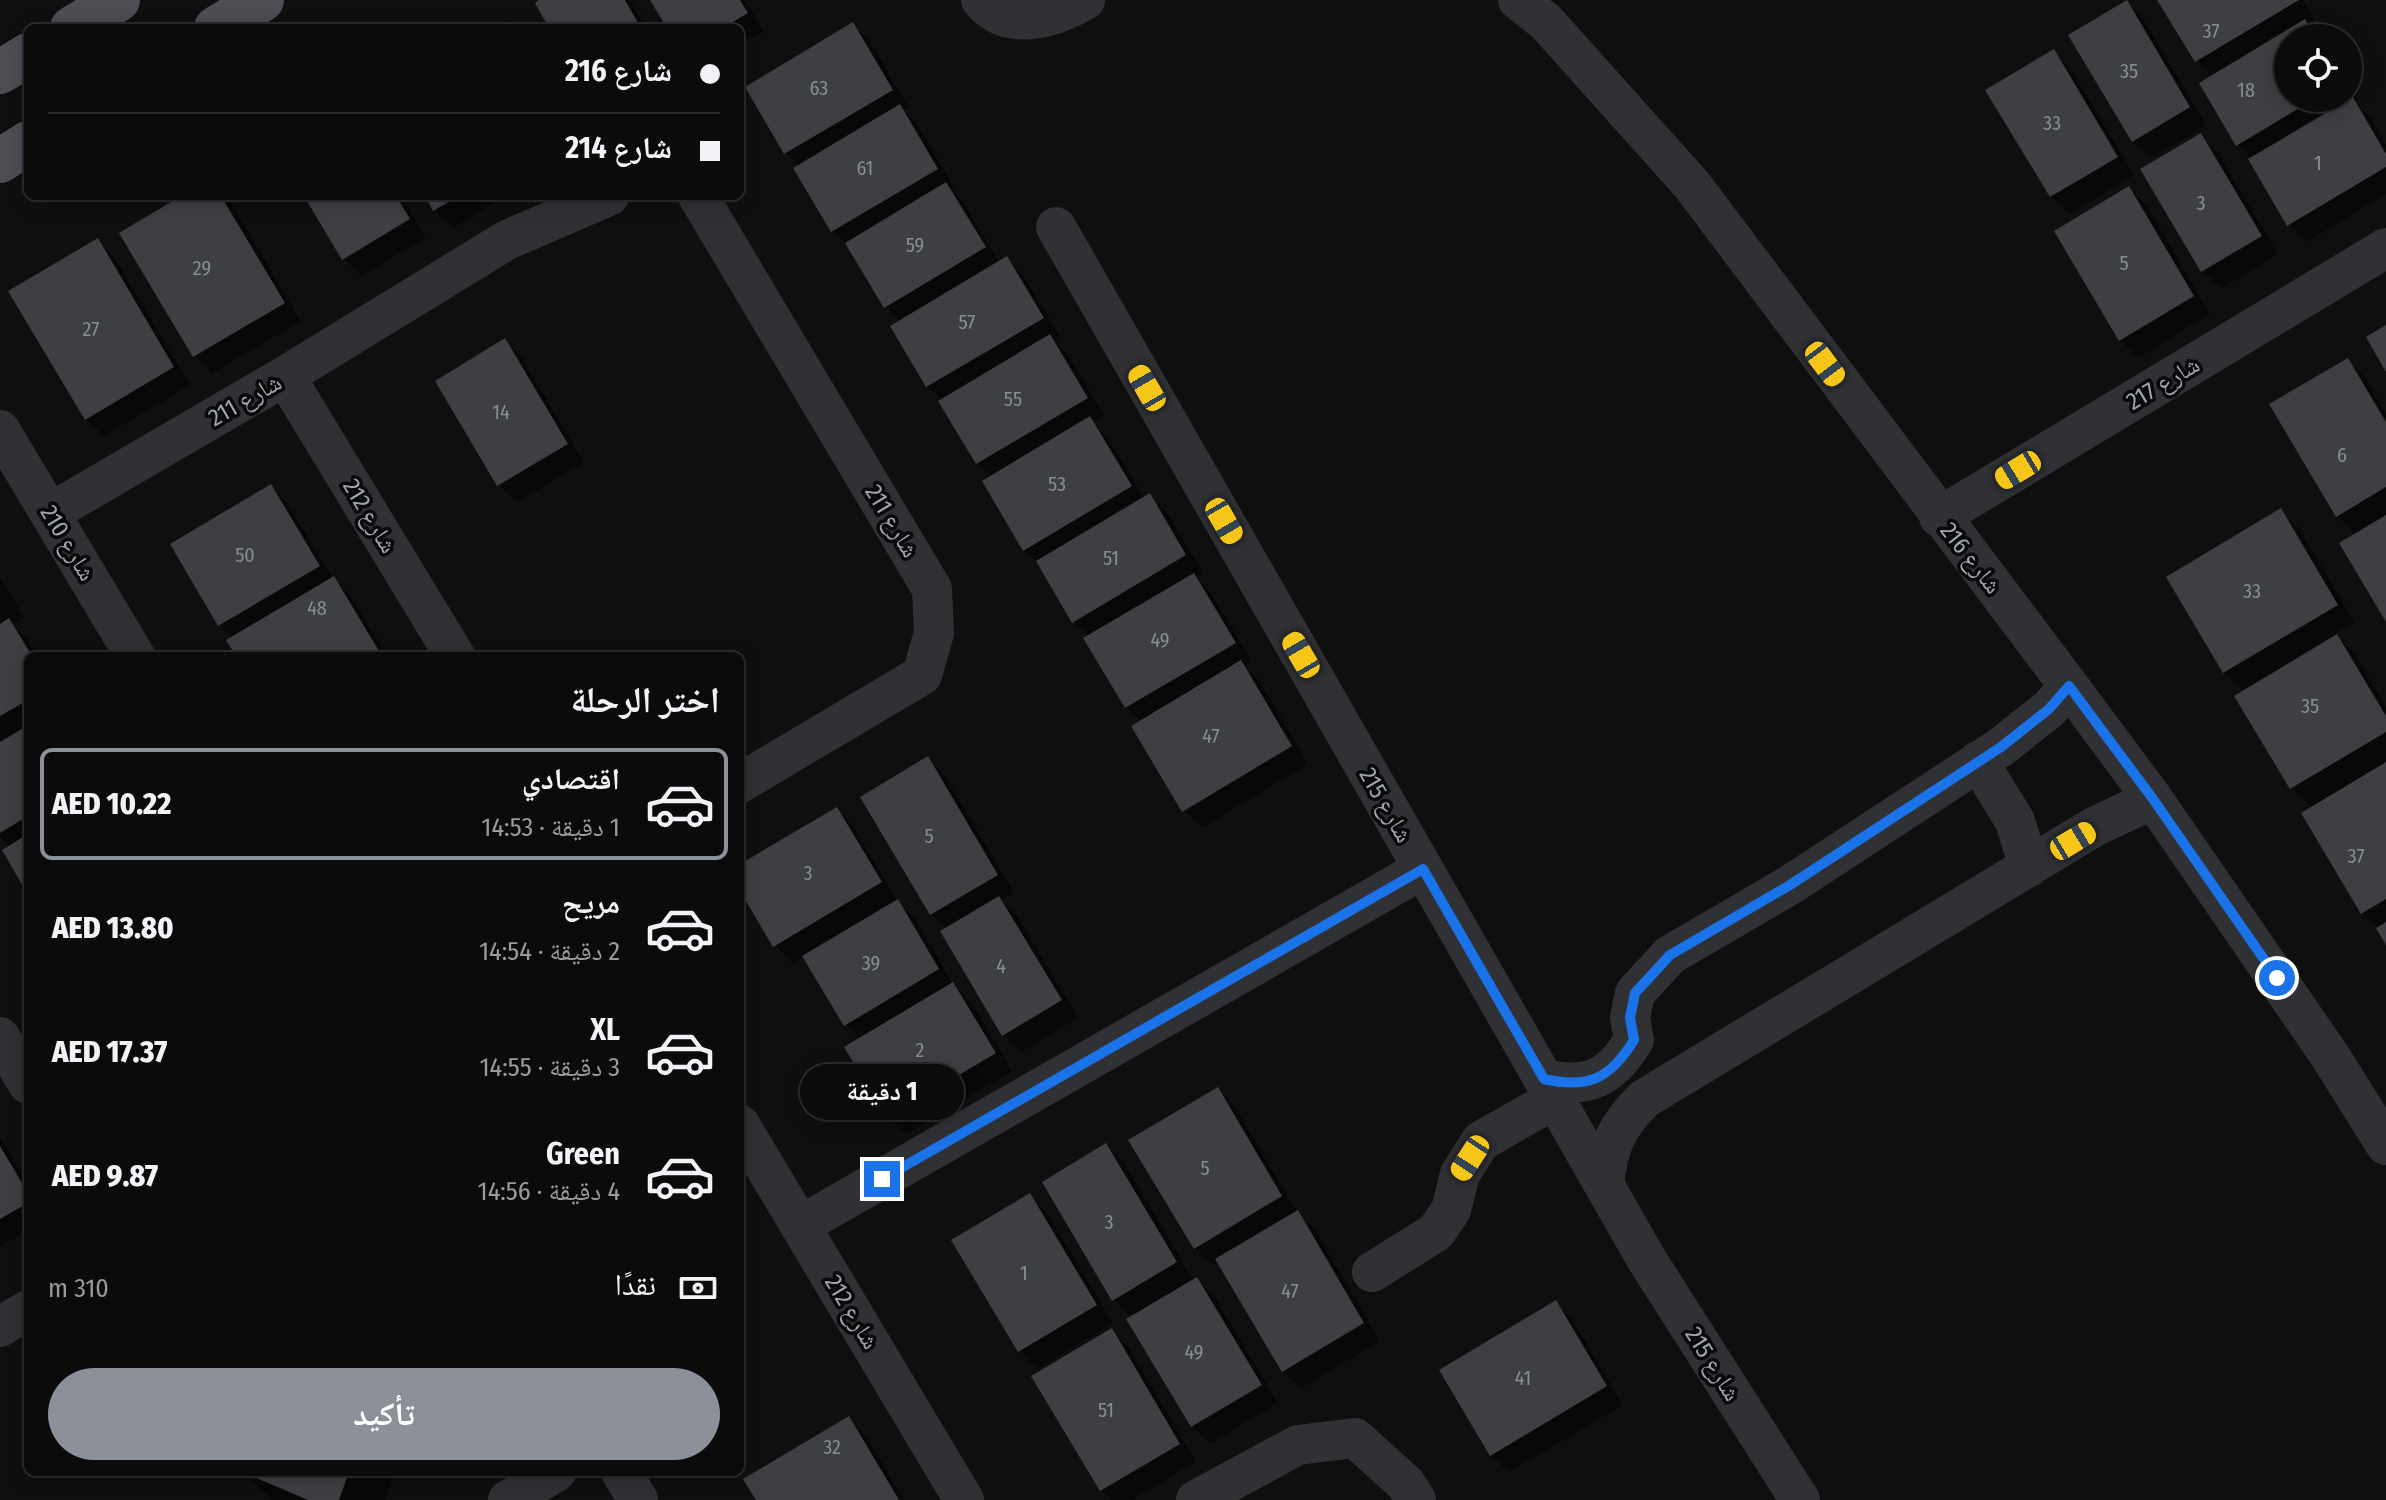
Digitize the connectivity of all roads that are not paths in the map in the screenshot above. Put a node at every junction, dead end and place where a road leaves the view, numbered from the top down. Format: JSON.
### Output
{"nodes":[{"id":1,"x":118,"y":0,"type":"edge"},
{"id":2,"x":262,"y":0,"type":"edge"},
{"id":3,"x":981,"y":0,"type":"edge"},
{"id":4,"x":1085,"y":0,"type":"edge"},
{"id":5,"x":1518,"y":0,"type":"edge"},
{"id":6,"x":79,"y":24,"type":"edge"},
{"id":7,"x":223,"y":24,"type":"edge"},
{"id":8,"x":24,"y":57,"type":"edge"},
{"id":9,"x":0,"y":72,"type":"edge"},
{"id":10,"x":24,"y":146,"type":"edge"},
{"id":11,"x":0,"y":161,"type":"edge"},
{"id":12,"x":600,"y":200,"type":"edge"},
{"id":13,"x":700,"y":200,"type":"edge"},
{"id":14,"x":1056,"y":227,"type":"dead end"},
{"id":15,"x":2386,"y":248,"type":"edge"},
{"id":16,"x":285,"y":376,"type":"junction"},
{"id":17,"x":0,"y":430,"type":"edge"},
{"id":18,"x":50,"y":513,"type":"junction"},
{"id":19,"x":1939,"y":517,"type":"junction"},
{"id":20,"x":133,"y":652,"type":"edge"},
{"id":21,"x":453,"y":652,"type":"edge"},
{"id":22,"x":2069,"y":686,"type":"junction"},
{"id":23,"x":1978,"y":761,"type":"junction"},
{"id":24,"x":744,"y":781,"type":"edge"},
{"id":25,"x":2153,"y":799,"type":"junction"},
{"id":26,"x":2029,"y":867,"type":"junction"},
{"id":27,"x":1423,"y":869,"type":"junction"},
{"id":28,"x":1604,"y":989,"type":"dead end"},
{"id":29,"x":0,"y":1037,"type":"edge"},
{"id":30,"x":1634,"y":1040,"type":"junction"},
{"id":31,"x":24,"y":1077,"type":"edge"},
{"id":32,"x":1665,"y":1086,"type":"junction"},
{"id":33,"x":1549,"y":1089,"type":"junction"},
{"id":34,"x":744,"y":1132,"type":"edge"},
{"id":35,"x":2386,"y":1145,"type":"edge"},
{"id":36,"x":1604,"y":1185,"type":"junction"},
{"id":37,"x":801,"y":1225,"type":"junction"},
{"id":38,"x":1372,"y":1272,"type":"dead end"},
{"id":39,"x":24,"y":1312,"type":"edge"},
{"id":40,"x":0,"y":1327,"type":"edge"},
{"id":41,"x":549,"y":1476,"type":"edge"},
{"id":42,"x":623,"y":1476,"type":"edge"},
{"id":43,"x":508,"y":1500,"type":"edge"},
{"id":44,"x":638,"y":1500,"type":"edge"},
{"id":45,"x":964,"y":1500,"type":"edge"},
{"id":46,"x":1196,"y":1500,"type":"edge"},
{"id":47,"x":1416,"y":1500,"type":"edge"},
{"id":48,"x":1800,"y":1500,"type":"edge"}],
"edges":[{"from":1,"to":6,"type":"main road"},
{"from":2,"to":7,"type":"main road"},
{"from":3,"to":4,"type":"street"},
{"from":5,"to":19,"type":"street","name":"شارع 216"},
{"from":8,"to":9,"type":"main road"},
{"from":10,"to":11,"type":"main road"},
{"from":12,"to":16,"type":"street","name":"شارع 211"},
{"from":13,"to":24,"type":"street","name":"شارع 211"},
{"from":14,"to":27,"type":"street","name":"شارع 215"},
{"from":15,"to":19,"type":"street","name":"شارع 217"},
{"from":16,"to":18,"type":"street","name":"شارع 211"},
{"from":16,"to":21,"type":"street","name":"شارع 212"},
{"from":17,"to":18,"type":"street","name":"شارع 210"},
{"from":18,"to":20,"type":"street","name":"شارع 210"},
{"from":19,"to":22,"type":"street","name":"شارع 216"},
{"from":22,"to":23,"type":"street"},
{"from":22,"to":25,"type":"street","name":"شارع 216"},
{"from":23,"to":26,"type":"street"},
{"from":23,"to":30,"type":"street"},
{"from":25,"to":26,"type":"street"},
{"from":25,"to":35,"type":"street","name":"شارع 216"},
{"from":26,"to":32,"type":"street"},
{"from":27,"to":33,"type":"street","name":"شارع 215"},
{"from":27,"to":37,"type":"street"},
{"from":28,"to":30,"type":"street"},
{"from":29,"to":31,"type":"street"},
{"from":30,"to":32,"type":"street"},
{"from":30,"to":33,"type":"street"},
{"from":32,"to":36,"type":"street"},
{"from":33,"to":36,"type":"street","name":"شارع 215"},
{"from":33,"to":38,"type":"street"},
{"from":34,"to":37,"type":"street","name":"شارع 212"},
{"from":36,"to":48,"type":"street","name":"شارع 215"},
{"from":37,"to":45,"type":"street","name":"شارع 212"},
{"from":39,"to":40,"type":"street"},
{"from":41,"to":43,"type":"street"},
{"from":42,"to":44,"type":"street"},
{"from":46,"to":47,"type":"street"}]}
